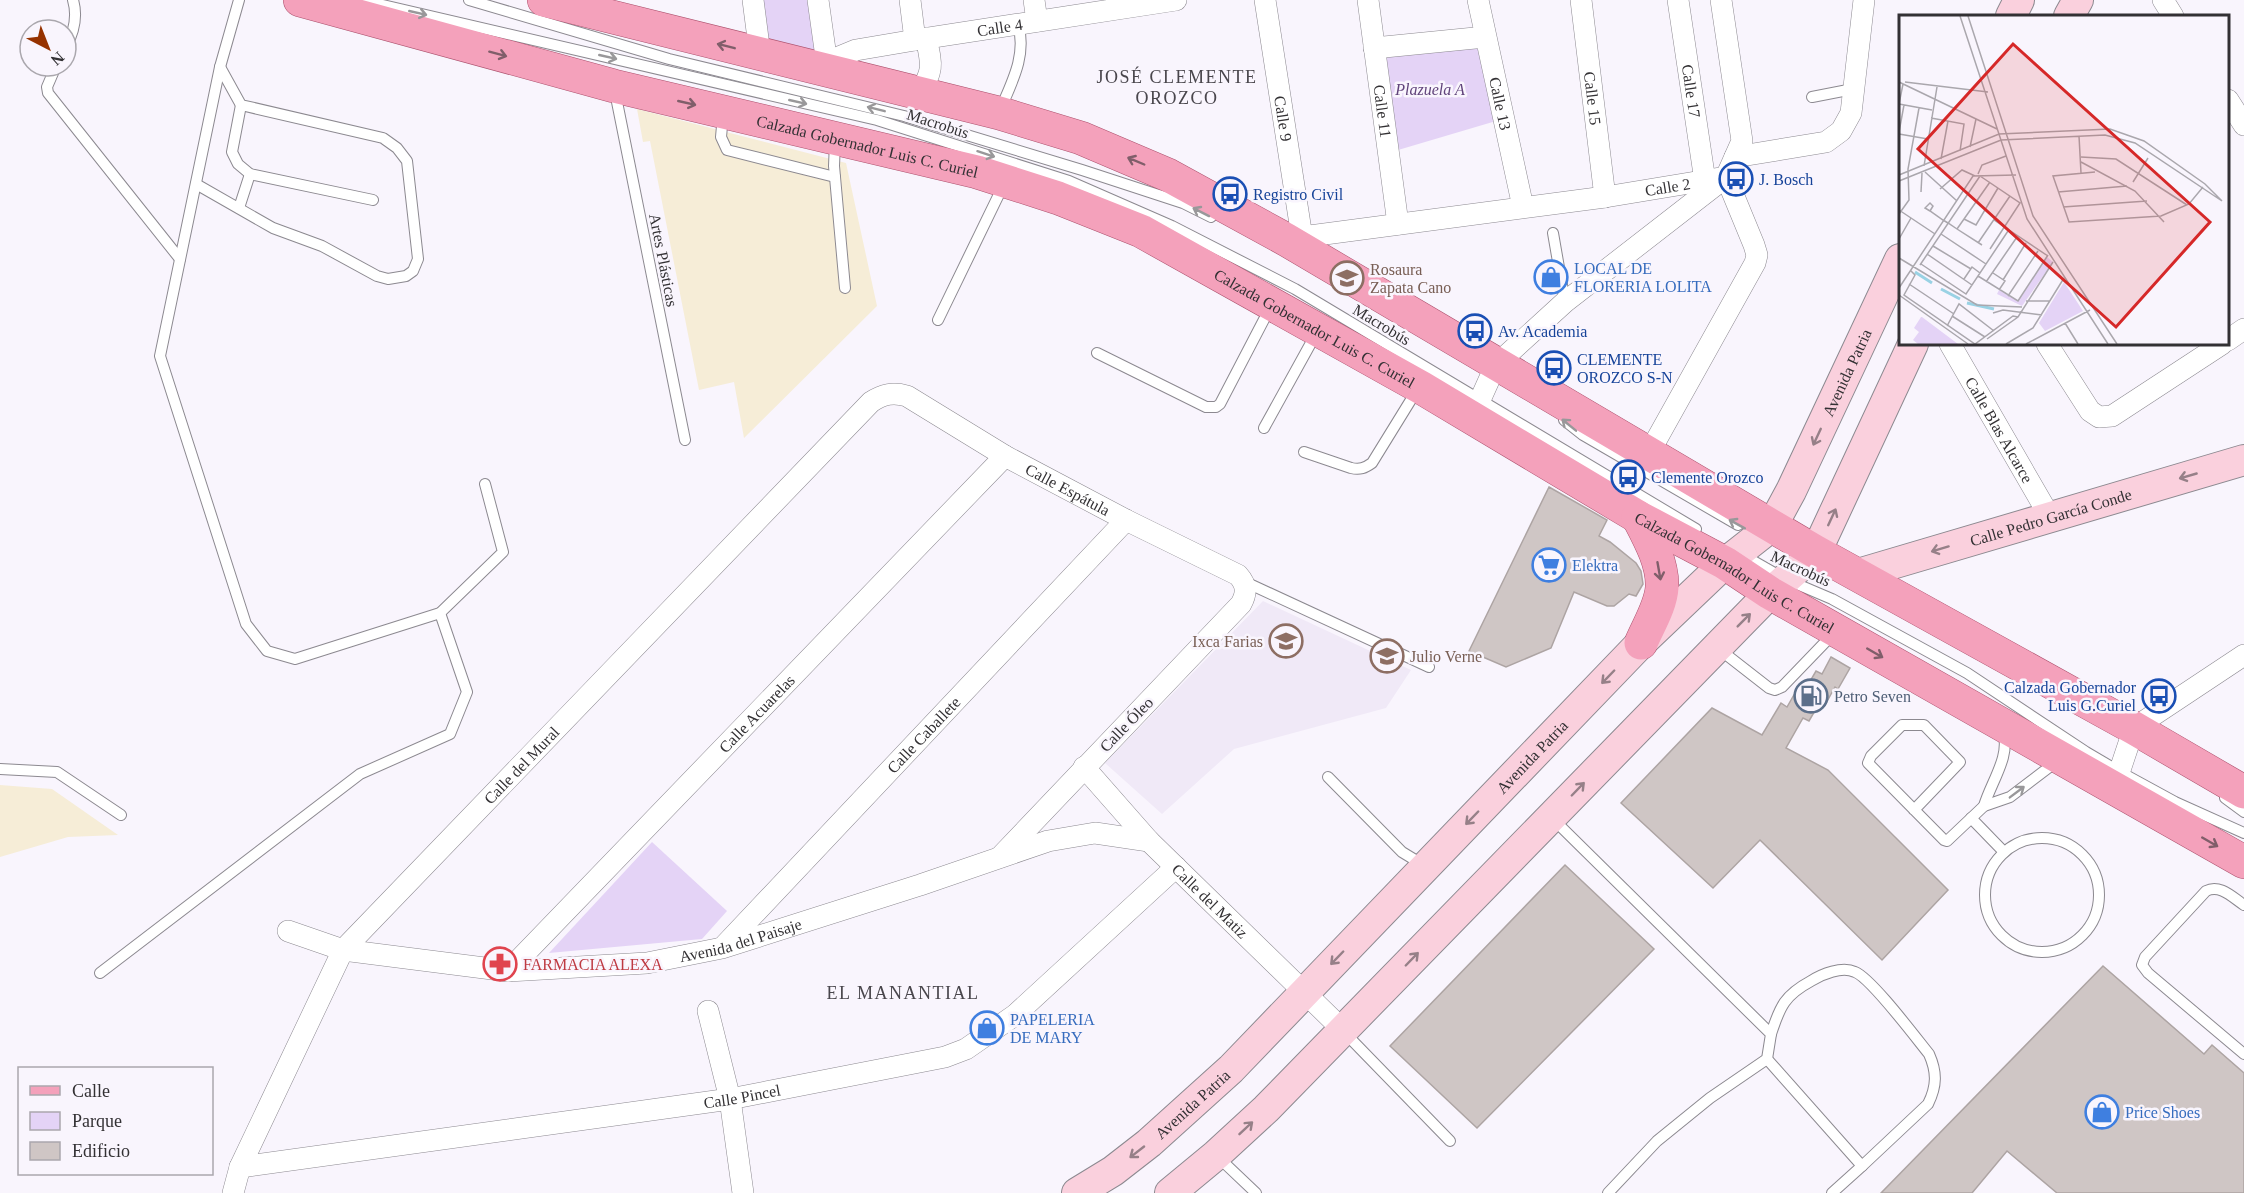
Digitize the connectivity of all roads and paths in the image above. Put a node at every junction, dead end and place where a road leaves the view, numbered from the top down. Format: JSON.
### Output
{"nodes":[{"id":1,"x":73,"y":0,"type":"edge"},
{"id":2,"x":239,"y":0,"type":"edge"},
{"id":3,"x":300,"y":0,"type":"edge"},
{"id":4,"x":361,"y":0,"type":"edge"},
{"id":5,"x":469,"y":0,"type":"edge"},
{"id":6,"x":544,"y":0,"type":"edge"},
{"id":7,"x":753,"y":0,"type":"edge"},
{"id":8,"x":818,"y":0,"type":"edge"},
{"id":9,"x":910,"y":0,"type":"edge"},
{"id":10,"x":1034,"y":0,"type":"edge"},
{"id":11,"x":1176,"y":0,"type":"edge"},
{"id":12,"x":1264,"y":0,"type":"edge"},
{"id":13,"x":1368,"y":0,"type":"edge"},
{"id":14,"x":1478,"y":0,"type":"edge"},
{"id":15,"x":1581,"y":0,"type":"edge"},
{"id":16,"x":1678,"y":0,"type":"edge"},
{"id":17,"x":1721,"y":0,"type":"edge"},
{"id":18,"x":1864,"y":0,"type":"edge"},
{"id":19,"x":2019,"y":0,"type":"edge"},
{"id":20,"x":2078,"y":0,"type":"edge"},
{"id":21,"x":2163,"y":0,"type":"edge"},
{"id":22,"x":1128,"y":4,"type":"edge"},
{"id":23,"x":600,"y":7,"type":"edge"},
{"id":24,"x":2012,"y":15,"type":"edge"},
{"id":25,"x":2070,"y":15,"type":"edge"},
{"id":26,"x":2172,"y":15,"type":"edge"},
{"id":27,"x":76,"y":18,"type":"edge"},
{"id":28,"x":1028,"y":22,"type":"junction"},
{"id":29,"x":1485,"y":36,"type":"junction"},
{"id":30,"x":920,"y":39,"type":"junction"},
{"id":31,"x":1374,"y":48,"type":"junction"},
{"id":32,"x":760,"y":54,"type":"junction"},
{"id":33,"x":827,"y":66,"type":"junction"},
{"id":34,"x":220,"y":67,"type":"junction"},
{"id":35,"x":51,"y":78,"type":"edge"},
{"id":36,"x":614,"y":86,"type":"junction"},
{"id":37,"x":1853,"y":89,"type":"junction"},
{"id":38,"x":919,"y":94,"type":"junction"},
{"id":39,"x":1812,"y":97,"type":"dead end"},
{"id":40,"x":2229,"y":101,"type":"edge"},
{"id":41,"x":241,"y":105,"type":"junction"},
{"id":42,"x":723,"y":112,"type":"junction"},
{"id":43,"x":999,"y":113,"type":"junction"},
{"id":44,"x":2243,"y":120,"type":"edge"},
{"id":45,"x":835,"y":138,"type":"junction"},
{"id":46,"x":1735,"y":157,"type":"junction"},
{"id":47,"x":250,"y":174,"type":"junction"},
{"id":48,"x":835,"y":177,"type":"junction"},
{"id":49,"x":1726,"y":177,"type":"junction"},
{"id":50,"x":1005,"y":181,"type":"junction"},
{"id":51,"x":1705,"y":181,"type":"junction"},
{"id":52,"x":196,"y":184,"type":"junction"},
{"id":53,"x":1605,"y":197,"type":"junction"},
{"id":54,"x":373,"y":200,"type":"dead end"},
{"id":55,"x":1523,"y":207,"type":"junction"},
{"id":56,"x":238,"y":208,"type":"junction"},
{"id":57,"x":1224,"y":224,"type":"dead end"},
{"id":58,"x":1398,"y":224,"type":"junction"},
{"id":59,"x":1552,"y":233,"type":"dead end"},
{"id":60,"x":1302,"y":237,"type":"joint"},
{"id":61,"x":180,"y":259,"type":"junction"},
{"id":62,"x":1899,"y":261,"type":"edge"},
{"id":63,"x":1307,"y":265,"type":"dead end"},
{"id":64,"x":845,"y":288,"type":"dead end"},
{"id":65,"x":1564,"y":302,"type":"junction"},
{"id":66,"x":1273,"y":303,"type":"junction"},
{"id":67,"x":938,"y":320,"type":"dead end"},
{"id":68,"x":1318,"y":329,"type":"junction"},
{"id":69,"x":2244,"y":329,"type":"edge"},
{"id":70,"x":2229,"y":338,"type":"edge"},
{"id":71,"x":1912,"y":345,"type":"edge"},
{"id":72,"x":1951,"y":345,"type":"edge"},
{"id":73,"x":2048,"y":345,"type":"edge"},
{"id":74,"x":2218,"y":345,"type":"edge"},
{"id":75,"x":1097,"y":353,"type":"dead end"},
{"id":76,"x":1496,"y":367,"type":"junction"},
{"id":77,"x":1419,"y":387,"type":"junction"},
{"id":78,"x":888,"y":394,"type":"joint"},
{"id":79,"x":1476,"y":408,"type":"junction"},
{"id":80,"x":1264,"y":428,"type":"dead end"},
{"id":81,"x":685,"y":440,"type":"dead end"},
{"id":82,"x":1304,"y":452,"type":"dead end"},
{"id":83,"x":1649,"y":453,"type":"junction"},
{"id":84,"x":1005,"y":456,"type":"junction"},
{"id":85,"x":2244,"y":460,"type":"edge"},
{"id":86,"x":485,"y":484,"type":"dead end"},
{"id":87,"x":1638,"y":517,"type":"junction"},
{"id":88,"x":2050,"y":517,"type":"junction"},
{"id":89,"x":1126,"y":520,"type":"junction"},
{"id":90,"x":1743,"y":543,"type":"junction"},
{"id":91,"x":1798,"y":568,"type":"junction"},
{"id":92,"x":1858,"y":574,"type":"junction"},
{"id":93,"x":1244,"y":584,"type":"junction"},
{"id":94,"x":440,"y":613,"type":"junction"},
{"id":95,"x":1836,"y":630,"type":"junction"},
{"id":96,"x":1641,"y":643,"type":"junction"},
{"id":97,"x":1717,"y":647,"type":"junction"},
{"id":98,"x":2244,"y":656,"type":"edge"},
{"id":99,"x":1429,"y":667,"type":"dead end"},
{"id":100,"x":2000,"y":724,"type":"junction"},
{"id":101,"x":2131,"y":737,"type":"junction"},
{"id":102,"x":2061,"y":758,"type":"junction"},
{"id":103,"x":1084,"y":767,"type":"junction"},
{"id":104,"x":0,"y":769,"type":"edge"},
{"id":105,"x":2182,"y":769,"type":"dead end"},
{"id":106,"x":2193,"y":775,"type":"dead end"},
{"id":107,"x":1328,"y":777,"type":"dead end"},
{"id":108,"x":2117,"y":780,"type":"junction"},
{"id":109,"x":2239,"y":796,"type":"edge"},
{"id":110,"x":1984,"y":806,"type":"junction"},
{"id":111,"x":1914,"y":810,"type":"junction"},
{"id":112,"x":121,"y":816,"type":"dead end"},
{"id":113,"x":1551,"y":817,"type":"junction"},
{"id":114,"x":1971,"y":818,"type":"junction"},
{"id":115,"x":2244,"y":833,"type":"edge"},
{"id":116,"x":1149,"y":841,"type":"junction"},
{"id":117,"x":2004,"y":852,"type":"junction"},
{"id":118,"x":1000,"y":857,"type":"junction"},
{"id":119,"x":2244,"y":862,"type":"edge"},
{"id":120,"x":1426,"y":866,"type":"junction"},
{"id":121,"x":1176,"y":867,"type":"junction"},
{"id":122,"x":2244,"y":905,"type":"edge"},
{"id":123,"x":288,"y":931,"type":"dead end"},
{"id":124,"x":722,"y":948,"type":"junction"},
{"id":125,"x":343,"y":950,"type":"junction"},
{"id":126,"x":508,"y":971,"type":"junction"},
{"id":127,"x":100,"y":973,"type":"dead end"},
{"id":128,"x":1304,"y":992,"type":"junction"},
{"id":129,"x":708,"y":1011,"type":"dead end"},
{"id":130,"x":1342,"y":1030,"type":"junction"},
{"id":131,"x":1771,"y":1034,"type":"junction"},
{"id":132,"x":2244,"y":1054,"type":"edge"},
{"id":133,"x":1767,"y":1059,"type":"junction"},
{"id":134,"x":730,"y":1099,"type":"junction"},
{"id":135,"x":1450,"y":1141,"type":"dead end"},
{"id":136,"x":1216,"y":1155,"type":"junction"},
{"id":137,"x":1862,"y":1166,"type":"junction"},
{"id":138,"x":240,"y":1167,"type":"junction"},
{"id":139,"x":233,"y":1193,"type":"edge"},
{"id":140,"x":743,"y":1193,"type":"edge"},
{"id":141,"x":1077,"y":1193,"type":"edge"},
{"id":142,"x":1170,"y":1193,"type":"edge"},
{"id":143,"x":1256,"y":1193,"type":"edge"},
{"id":144,"x":1608,"y":1193,"type":"edge"},
{"id":145,"x":1832,"y":1193,"type":"edge"}],
"edges":[{"from":1,"to":27,"type":"lane"},
{"from":2,"to":34,"type":"lane"},
{"from":3,"to":36,"type":"main road","name":"Calzada Gobernador Luis C. Curiel","one_way":true},
{"from":4,"to":79,"type":"lane","name":"Macrobús","one_way":true},
{"from":57,"to":5,"type":"lane","name":"Macrobús","one_way":true},
{"from":6,"to":23,"type":"main road","name":"Calzada Gobernador Luis C. Curiel"},
{"from":7,"to":32,"type":"street"},
{"from":8,"to":33,"type":"street"},
{"from":9,"to":30,"type":"street"},
{"from":10,"to":28,"type":"street"},
{"from":11,"to":22,"type":"street","name":"Calle 4"},
{"from":12,"to":60,"type":"street","name":"Calle 9"},
{"from":13,"to":31,"type":"street","name":"Calle 11"},
{"from":14,"to":29,"type":"street","name":"Calle 13"},
{"from":15,"to":53,"type":"street","name":"Calle 15"},
{"from":16,"to":51,"type":"street","name":"Calle 17"},
{"from":17,"to":46,"type":"street"},
{"from":18,"to":37,"type":"street"},
{"from":19,"to":24,"type":"street"},
{"from":20,"to":25,"type":"street"},
{"from":21,"to":26,"type":"street"},
{"from":22,"to":28,"type":"street","name":"Calle 4"},
{"from":32,"to":23,"type":"main road","name":"Calzada Gobernador Luis C. Curiel","one_way":true},
{"from":28,"to":30,"type":"street","name":"Calle 4"},
{"from":28,"to":43,"type":"lane"},
{"from":29,"to":31,"type":"street"},
{"from":29,"to":55,"type":"street","name":"Calle 13"},
{"from":30,"to":33,"type":"street","name":"Calle 4"},
{"from":30,"to":38,"type":"street"},
{"from":31,"to":58,"type":"street","name":"Calle 11"},
{"from":32,"to":33,"type":"main road","name":"Calzada Gobernador Luis C. Curiel"},
{"from":33,"to":38,"type":"main road","name":"Calzada Gobernador Luis C. Curiel"},
{"from":34,"to":41,"type":"lane"},
{"from":34,"to":52,"type":"lane"},
{"from":35,"to":61,"type":"lane"},
{"from":36,"to":42,"type":"main road","name":"Calzada Gobernador Luis C. Curiel","one_way":true},
{"from":36,"to":81,"type":"lane","name":"Artes Plásticas"},
{"from":37,"to":39,"type":"lane"},
{"from":37,"to":46,"type":"street"},
{"from":38,"to":43,"type":"main road","name":"Calzada Gobernador Luis C. Curiel"},
{"from":40,"to":44,"type":"street"},
{"from":41,"to":47,"type":"lane"},
{"from":41,"to":56,"type":"lane"},
{"from":42,"to":45,"type":"main road","name":"Calzada Gobernador Luis C. Curiel"},
{"from":42,"to":48,"type":"lane"},
{"from":76,"to":43,"type":"main road","name":"Calzada Gobernador Luis C. Curiel","one_way":true},
{"from":45,"to":48,"type":"lane"},
{"from":45,"to":50,"type":"main road","name":"Calzada Gobernador Luis C. Curiel"},
{"from":46,"to":49,"type":"street"},
{"from":47,"to":54,"type":"lane"},
{"from":47,"to":56,"type":"lane"},
{"from":48,"to":64,"type":"lane"},
{"from":49,"to":51,"type":"street","name":"Calle 2"},
{"from":49,"to":65,"type":"street"},
{"from":49,"to":83,"type":"street"},
{"from":50,"to":66,"type":"main road","name":"Calzada Gobernador Luis C. Curiel"},
{"from":50,"to":67,"type":"lane"},
{"from":51,"to":53,"type":"street","name":"Calle 2"},
{"from":52,"to":56,"type":"lane"},
{"from":52,"to":61,"type":"lane"},
{"from":53,"to":55,"type":"street","name":"Calle 2"},
{"from":55,"to":58,"type":"street","name":"Calle 2"},
{"from":58,"to":60,"type":"street","name":"Calle 2"},
{"from":59,"to":65,"type":"lane"},
{"from":61,"to":94,"type":"lane"},
{"from":62,"to":90,"type":"street","name":"Avenida Patria","one_way":true},
{"from":63,"to":76,"type":"lane","name":"Macrobús"},
{"from":65,"to":76,"type":"street"},
{"from":66,"to":68,"type":"main road","name":"Calzada Gobernador Luis C. Curiel"},
{"from":66,"to":75,"type":"lane"},
{"from":68,"to":77,"type":"main road","name":"Calzada Gobernador Luis C. Curiel"},
{"from":68,"to":80,"type":"lane"},
{"from":69,"to":70,"type":"street"},
{"from":91,"to":71,"type":"street","one_way":true},
{"from":72,"to":88,"type":"street","name":"Calle Blas Alcarce"},
{"from":73,"to":74,"type":"street"},
{"from":76,"to":79,"type":"street"},
{"from":76,"to":83,"type":"main road","name":"Calzada Gobernador Luis C. Curiel"},
{"from":90,"to":76,"type":"lane","name":"Macrobús","one_way":true},
{"from":77,"to":79,"type":"main road","name":"Calzada Gobernador Luis C. Curiel"},
{"from":77,"to":82,"type":"lane"},
{"from":78,"to":84,"type":"street","name":"Calle Espátula"},
{"from":78,"to":125,"type":"street","name":"Calle del Mural"},
{"from":79,"to":87,"type":"main road","name":"Calzada Gobernador Luis C. Curiel"},
{"from":79,"to":90,"type":"lane","name":"Macrobús"},
{"from":83,"to":90,"type":"main road","name":"Calzada Gobernador Luis C. Curiel"},
{"from":84,"to":89,"type":"street","name":"Calle Espátula"},
{"from":84,"to":126,"type":"street","name":"Calle Acuarelas"},
{"from":85,"to":88,"type":"street","name":"Calle Pedro García Conde","one_way":true},
{"from":86,"to":94,"type":"lane"},
{"from":87,"to":90,"type":"main road","name":"Calzada Gobernador Luis C. Curiel"},
{"from":87,"to":96,"type":"main road","one_way":true},
{"from":88,"to":92,"type":"street","name":"Calle Pedro García Conde","one_way":true},
{"from":89,"to":93,"type":"street","name":"Calle Espátula"},
{"from":89,"to":124,"type":"street","name":"Calle Caballete"},
{"from":90,"to":91,"type":"main road","name":"Calzada Gobernador Luis C. Curiel"},
{"from":90,"to":91,"type":"main road","name":"Calzada Gobernador Luis C. Curiel"},
{"from":90,"to":96,"type":"street","name":"Avenida Patria"},
{"from":91,"to":92,"type":"main road","name":"Calzada Gobernador Luis C. Curiel"},
{"from":91,"to":95,"type":"main road","name":"Calzada Gobernador Luis C. Curiel"},
{"from":97,"to":91,"type":"street","one_way":true},
{"from":91,"to":108,"type":"lane","name":"Macrobús"},
{"from":92,"to":101,"type":"main road","name":"Calzada Gobernador Luis C. Curiel"},
{"from":93,"to":99,"type":"lane"},
{"from":93,"to":103,"type":"street","name":"Calle Óleo"},
{"from":94,"to":127,"type":"lane"},
{"from":95,"to":97,"type":"lane"},
{"from":95,"to":100,"type":"main road","name":"Calzada Gobernador Luis C. Curiel","one_way":true},
{"from":96,"to":120,"type":"street","name":"Avenida Patria","one_way":true},
{"from":113,"to":97,"type":"street","one_way":true},
{"from":98,"to":101,"type":"street"},
{"from":100,"to":102,"type":"main road","name":"Calzada Gobernador Luis C. Curiel"},
{"from":100,"to":110,"type":"lane"},
{"from":101,"to":108,"type":"street"},
{"from":101,"to":109,"type":"main road","name":"Calzada Gobernador Luis C. Curiel"},
{"from":102,"to":108,"type":"main road","name":"Calzada Gobernador Luis C. Curiel"},
{"from":110,"to":102,"type":"lane","one_way":true},
{"from":103,"to":116,"type":"street","name":"Calle del Matiz"},
{"from":103,"to":118,"type":"street","name":"Calle Óleo"},
{"from":104,"to":112,"type":"lane"},
{"from":105,"to":106,"type":"lane"},
{"from":107,"to":120,"type":"lane"},
{"from":108,"to":115,"type":"lane","name":"Macrobús"},
{"from":108,"to":119,"type":"main road","name":"Calzada Gobernador Luis C. Curiel","one_way":true},
{"from":110,"to":114,"type":"lane"},
{"from":111,"to":111,"type":"lane"},
{"from":111,"to":114,"type":"lane"},
{"from":130,"to":113,"type":"street","one_way":true},
{"from":113,"to":131,"type":"lane"},
{"from":114,"to":117,"type":"lane"},
{"from":116,"to":118,"type":"street","name":"Avenida del Paisaje"},
{"from":116,"to":121,"type":"street","name":"Calle del Matiz"},
{"from":117,"to":117,"type":"lane"},
{"from":118,"to":124,"type":"street","name":"Avenida del Paisaje"},
{"from":120,"to":128,"type":"street","name":"Avenida Patria","one_way":true},
{"from":121,"to":128,"type":"street","name":"Calle del Matiz"},
{"from":121,"to":134,"type":"street","name":"Calle Pincel"},
{"from":122,"to":132,"type":"lane"},
{"from":123,"to":125,"type":"street","name":"Avenida del Paisaje"},
{"from":124,"to":126,"type":"street","name":"Avenida del Paisaje"},
{"from":125,"to":126,"type":"street","name":"Avenida del Paisaje"},
{"from":125,"to":138,"type":"street","name":"Calle del Mural"},
{"from":128,"to":130,"type":"street","name":"Calle del Matiz"},
{"from":128,"to":141,"type":"street","name":"Avenida Patria","one_way":true},
{"from":129,"to":134,"type":"street"},
{"from":130,"to":135,"type":"lane"},
{"from":136,"to":130,"type":"street","one_way":true},
{"from":131,"to":133,"type":"lane"},
{"from":131,"to":137,"type":"lane"},
{"from":133,"to":137,"type":"lane"},
{"from":133,"to":144,"type":"lane"},
{"from":134,"to":138,"type":"street","name":"Calle Pincel"},
{"from":134,"to":140,"type":"street"},
{"from":136,"to":142,"type":"street"},
{"from":136,"to":143,"type":"lane"},
{"from":137,"to":145,"type":"lane"},
{"from":138,"to":139,"type":"street","name":"Calle del Mural"}]}
